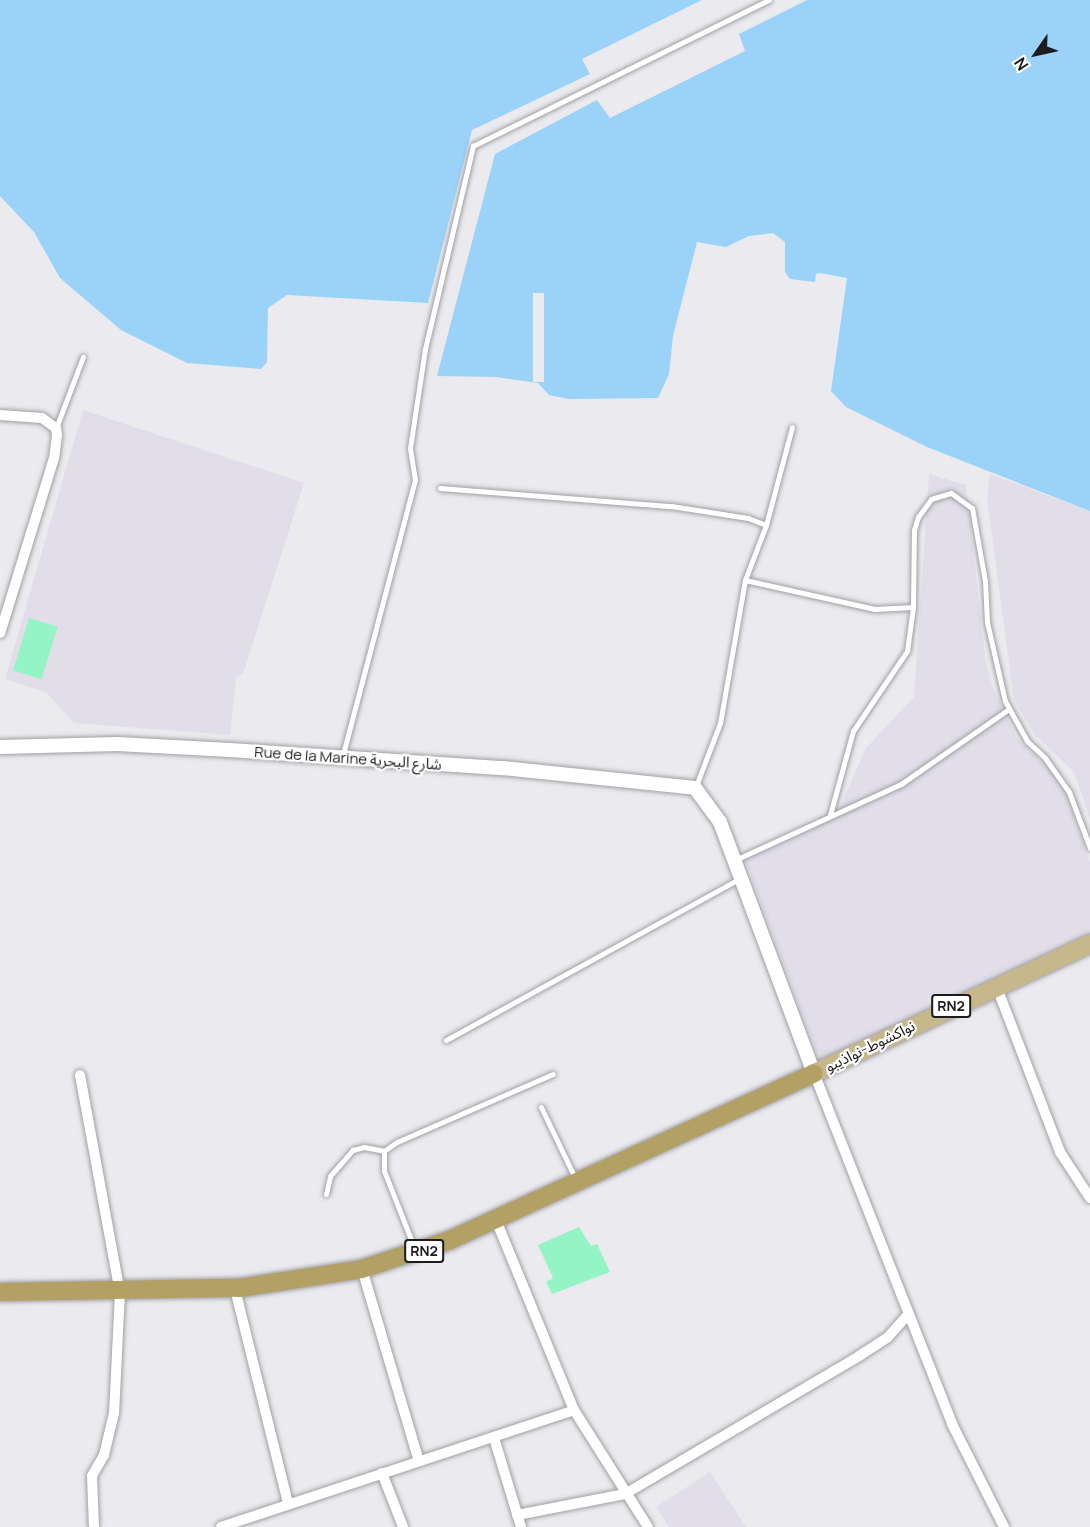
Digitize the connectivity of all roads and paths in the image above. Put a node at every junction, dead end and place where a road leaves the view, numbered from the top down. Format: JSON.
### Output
{"nodes":[{"id":1,"x":769,"y":0,"type":"edge"},
{"id":2,"x":83,"y":357,"type":"dead end"},
{"id":3,"x":0,"y":415,"type":"edge"},
{"id":4,"x":792,"y":427,"type":"dead end"},
{"id":5,"x":56,"y":428,"type":"junction"},
{"id":6,"x":440,"y":488,"type":"dead end"},
{"id":7,"x":766,"y":525,"type":"junction"},
{"id":8,"x":745,"y":580,"type":"junction"},
{"id":9,"x":913,"y":607,"type":"junction"},
{"id":10,"x":0,"y":633,"type":"edge"},
{"id":11,"x":1009,"y":709,"type":"junction"},
{"id":12,"x":0,"y":747,"type":"edge"},
{"id":13,"x":342,"y":760,"type":"junction"},
{"id":14,"x":695,"y":788,"type":"junction"},
{"id":15,"x":830,"y":815,"type":"junction"},
{"id":16,"x":1090,"y":848,"type":"edge"},
{"id":17,"x":733,"y":860,"type":"junction"},
{"id":18,"x":739,"y":879,"type":"junction"},
{"id":19,"x":1090,"y":944,"type":"edge"},
{"id":20,"x":996,"y":985,"type":"junction"},
{"id":21,"x":446,"y":1040,"type":"dead end"},
{"id":22,"x":814,"y":1073,"type":"junction"},
{"id":23,"x":553,"y":1074,"type":"dead end"},
{"id":24,"x":80,"y":1075,"type":"dead end"},
{"id":25,"x":541,"y":1107,"type":"dead end"},
{"id":26,"x":384,"y":1151,"type":"junction"},
{"id":27,"x":576,"y":1183,"type":"junction"},
{"id":28,"x":326,"y":1194,"type":"dead end"},
{"id":29,"x":1090,"y":1198,"type":"edge"},
{"id":30,"x":496,"y":1220,"type":"junction"},
{"id":31,"x":417,"y":1254,"type":"junction"},
{"id":32,"x":362,"y":1269,"type":"junction"},
{"id":33,"x":235,"y":1288,"type":"junction"},
{"id":34,"x":0,"y":1292,"type":"edge"},
{"id":35,"x":120,"y":1292,"type":"junction"},
{"id":36,"x":908,"y":1315,"type":"junction"},
{"id":37,"x":574,"y":1410,"type":"junction"},
{"id":38,"x":494,"y":1438,"type":"junction"},
{"id":39,"x":419,"y":1461,"type":"junction"},
{"id":40,"x":382,"y":1473,"type":"junction"},
{"id":41,"x":625,"y":1494,"type":"junction"},
{"id":42,"x":288,"y":1503,"type":"junction"},
{"id":43,"x":517,"y":1515,"type":"junction"},
{"id":44,"x":94,"y":1527,"type":"edge"},
{"id":45,"x":220,"y":1527,"type":"edge"},
{"id":46,"x":403,"y":1527,"type":"edge"},
{"id":47,"x":521,"y":1527,"type":"edge"},
{"id":48,"x":648,"y":1527,"type":"edge"},
{"id":49,"x":1004,"y":1527,"type":"edge"}],
"edges":[{"from":1,"to":13,"type":"lane"},
{"from":2,"to":5,"type":"lane"},
{"from":3,"to":5,"type":"street"},
{"from":4,"to":7,"type":"lane"},
{"from":5,"to":10,"type":"street"},
{"from":6,"to":7,"type":"lane"},
{"from":7,"to":8,"type":"lane"},
{"from":8,"to":9,"type":"lane"},
{"from":8,"to":14,"type":"lane"},
{"from":9,"to":11,"type":"lane"},
{"from":9,"to":15,"type":"lane"},
{"from":11,"to":15,"type":"lane"},
{"from":11,"to":16,"type":"lane"},
{"from":12,"to":13,"type":"street","name":"Rue de la Marine شارع البحرية"},
{"from":13,"to":14,"type":"street","name":"Rue de la Marine شارع البحرية"},
{"from":14,"to":17,"type":"street"},
{"from":15,"to":17,"type":"lane"},
{"from":17,"to":18,"type":"street"},
{"from":18,"to":21,"type":"lane"},
{"from":18,"to":22,"type":"street"},
{"from":19,"to":20,"type":"main road","name":"نواكشوط-نواذيبو","number":"RN2"},
{"from":20,"to":22,"type":"main road","name":"نواكشوط-نواذيبو","number":"RN2"},
{"from":20,"to":29,"type":"street"},
{"from":22,"to":27,"type":"highway","number":"RN2"},
{"from":22,"to":36,"type":"street"},
{"from":23,"to":26,"type":"lane"},
{"from":24,"to":35,"type":"street"},
{"from":25,"to":27,"type":"lane"},
{"from":26,"to":28,"type":"lane"},
{"from":26,"to":31,"type":"lane"},
{"from":27,"to":30,"type":"highway","number":"RN2"},
{"from":30,"to":31,"type":"highway","number":"RN2"},
{"from":30,"to":37,"type":"street"},
{"from":31,"to":32,"type":"highway","number":"RN2"},
{"from":32,"to":33,"type":"highway","number":"RN2"},
{"from":32,"to":39,"type":"street"},
{"from":33,"to":35,"type":"highway","number":"RN2"},
{"from":33,"to":42,"type":"street"},
{"from":34,"to":35,"type":"highway","number":"RN2"},
{"from":35,"to":44,"type":"street"},
{"from":36,"to":41,"type":"street"},
{"from":36,"to":49,"type":"street"},
{"from":37,"to":38,"type":"street"},
{"from":37,"to":41,"type":"street"},
{"from":38,"to":39,"type":"street"},
{"from":38,"to":43,"type":"street"},
{"from":39,"to":40,"type":"street"},
{"from":40,"to":42,"type":"street"},
{"from":40,"to":46,"type":"street"},
{"from":41,"to":43,"type":"street"},
{"from":41,"to":48,"type":"street"},
{"from":42,"to":45,"type":"street"},
{"from":43,"to":47,"type":"street"}]}
